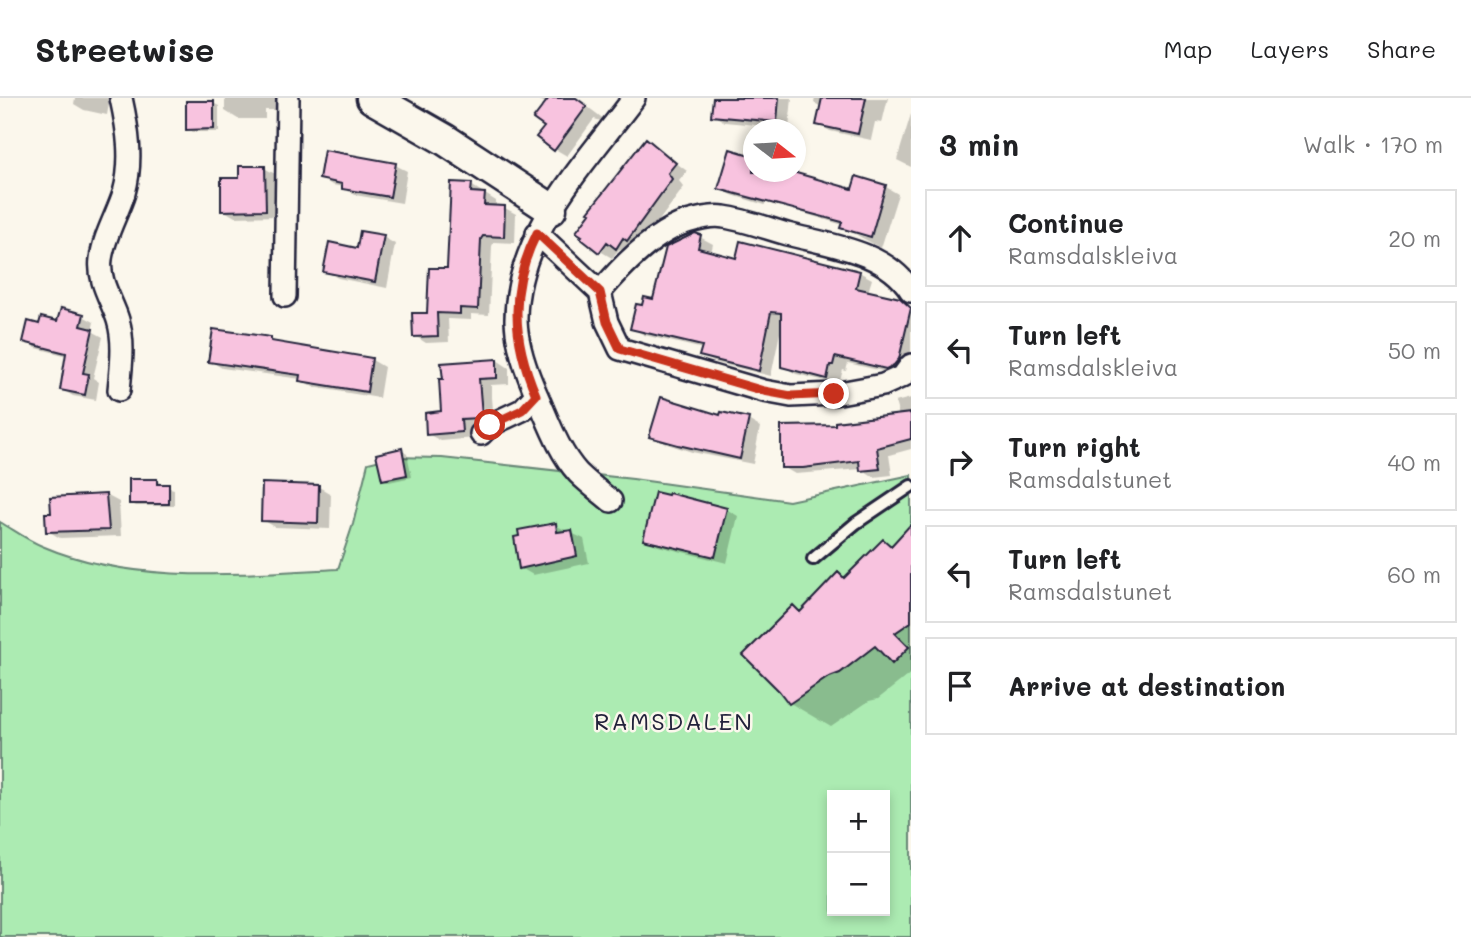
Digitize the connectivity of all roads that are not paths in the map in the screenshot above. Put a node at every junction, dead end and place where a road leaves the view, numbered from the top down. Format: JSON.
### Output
{"nodes":[{"id":1,"x":121,"y":98,"type":"edge"},
{"id":2,"x":288,"y":98,"type":"edge"},
{"id":3,"x":372,"y":98,"type":"edge"},
{"id":4,"x":634,"y":98,"type":"edge"},
{"id":5,"x":544,"y":221,"type":"junction"},
{"id":6,"x":911,"y":291,"type":"edge"},
{"id":7,"x":600,"y":292,"type":"junction"},
{"id":8,"x":285,"y":296,"type":"dead end"},
{"id":9,"x":911,"y":365,"type":"edge"},
{"id":10,"x":119,"y":390,"type":"dead end"},
{"id":11,"x":536,"y":395,"type":"junction"},
{"id":12,"x":481,"y":434,"type":"dead end"},
{"id":13,"x":911,"y":486,"type":"edge"},
{"id":14,"x":611,"y":501,"type":"dead end"},
{"id":15,"x":813,"y":559,"type":"dead end"}],
"edges":[{"from":1,"to":10,"type":"street"},
{"from":2,"to":8,"type":"street"},
{"from":3,"to":5,"type":"street"},
{"from":4,"to":5,"type":"street"},
{"from":5,"to":7,"type":"street"},
{"from":5,"to":11,"type":"street"},
{"from":6,"to":7,"type":"street"},
{"from":7,"to":9,"type":"street"},
{"from":11,"to":12,"type":"street"},
{"from":11,"to":14,"type":"street"},
{"from":13,"to":15,"type":"lane"}]}
